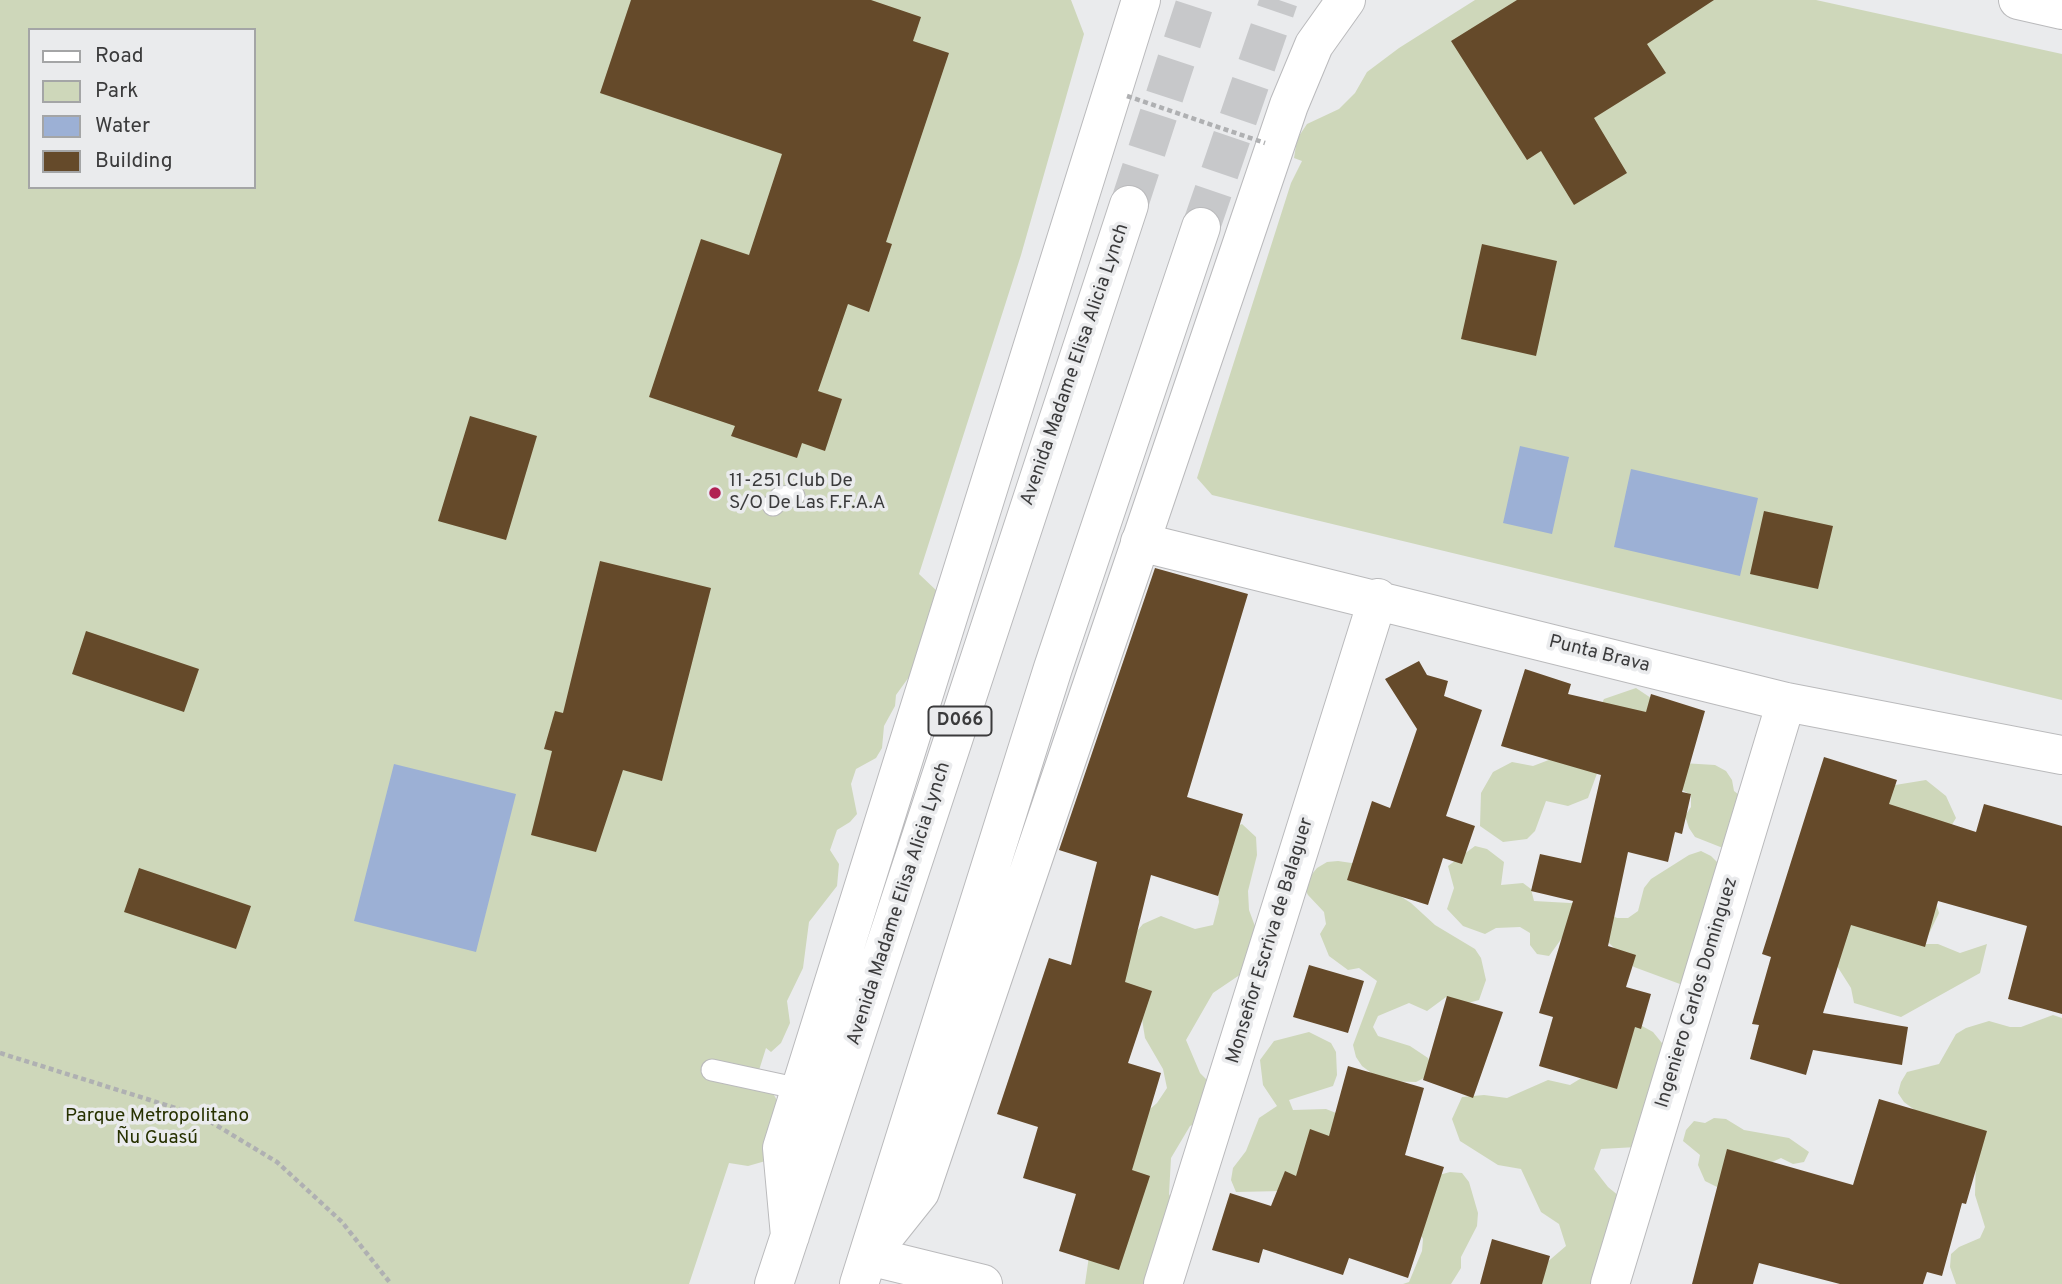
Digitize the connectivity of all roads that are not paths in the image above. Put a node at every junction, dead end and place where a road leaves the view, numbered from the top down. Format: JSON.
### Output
{"nodes":[{"id":1,"x":1346,"y":0,"type":"edge"},
{"id":2,"x":2018,"y":0,"type":"edge"},
{"id":3,"x":1136,"y":9,"type":"edge"},
{"id":4,"x":2062,"y":10,"type":"edge"},
{"id":5,"x":1129,"y":205,"type":"tunnel mouth"},
{"id":6,"x":1201,"y":227,"type":"tunnel mouth"},
{"id":7,"x":794,"y":496,"type":"dead end"},
{"id":8,"x":773,"y":505,"type":"dead end"},
{"id":9,"x":1139,"y":542,"type":"junction"},
{"id":10,"x":1378,"y":598,"type":"junction"},
{"id":11,"x":1786,"y":702,"type":"junction"},
{"id":12,"x":2062,"y":755,"type":"edge"},
{"id":13,"x":712,"y":1070,"type":"dead end"},
{"id":14,"x":800,"y":1089,"type":"junction"},
{"id":15,"x":790,"y":1236,"type":"junction"},
{"id":16,"x":864,"y":1270,"type":"edge"},
{"id":17,"x":774,"y":1284,"type":"edge"},
{"id":18,"x":983,"y":1284,"type":"edge"},
{"id":19,"x":1163,"y":1284,"type":"edge"},
{"id":20,"x":1610,"y":1284,"type":"edge"}],
"edges":[{"from":1,"to":9,"type":"main road"},
{"from":2,"to":4,"type":"main road"},
{"from":3,"to":14,"type":"main road"},
{"from":5,"to":15,"type":"main road","name":"Avenida Madame Elisa Alicia Lynch","number":"D066"},
{"from":6,"to":16,"type":"main road"},
{"from":7,"to":8,"type":"lane"},
{"from":9,"to":10,"type":"main road","name":"Punta Brava"},
{"from":9,"to":16,"type":"main road"},
{"from":10,"to":11,"type":"main road","name":"Punta Brava"},
{"from":10,"to":19,"type":"main road","name":"Monseñor Escriva de Balaguer"},
{"from":11,"to":12,"type":"main road","name":"Punta Brava"},
{"from":11,"to":20,"type":"main road","name":"Ingeniero Carlos Dominguez"},
{"from":13,"to":14,"type":"lane"},
{"from":14,"to":15,"type":"main road"},
{"from":15,"to":17,"type":"main road","name":"Avenida Madame Elisa Alicia Lynch","number":"D066"},
{"from":16,"to":18,"type":"main road"}]}
